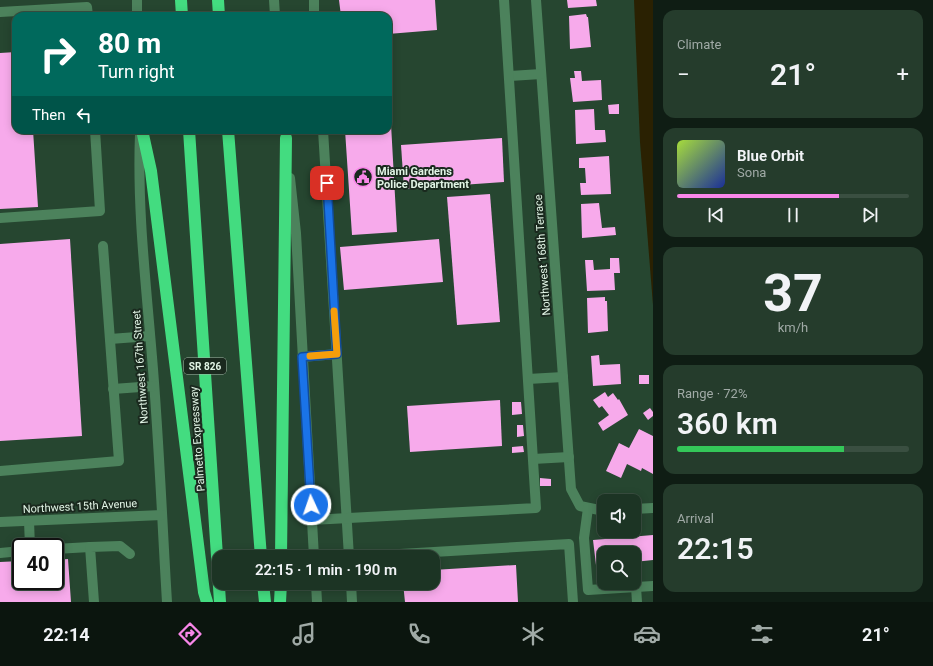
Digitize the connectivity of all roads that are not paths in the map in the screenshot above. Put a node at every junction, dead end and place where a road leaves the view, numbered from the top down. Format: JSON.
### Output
{"nodes":[{"id":1,"x":137,"y":0,"type":"edge"},
{"id":2,"x":181,"y":0,"type":"edge"},
{"id":3,"x":218,"y":0,"type":"edge"},
{"id":4,"x":274,"y":0,"type":"edge"},
{"id":5,"x":314,"y":0,"type":"edge"},
{"id":6,"x":504,"y":0,"type":"edge"},
{"id":7,"x":536,"y":0,"type":"edge"},
{"id":8,"x":50,"y":4,"type":"edge"},
{"id":9,"x":0,"y":12,"type":"edge"},
{"id":10,"x":88,"y":12,"type":"edge"},
{"id":11,"x":137,"y":12,"type":"edge"},
{"id":12,"x":182,"y":12,"type":"edge"},
{"id":13,"x":219,"y":12,"type":"edge"},
{"id":14,"x":275,"y":12,"type":"edge"},
{"id":15,"x":314,"y":12,"type":"edge"},
{"id":16,"x":541,"y":74,"type":"junction"},
{"id":17,"x":510,"y":76,"type":"junction"},
{"id":18,"x":95,"y":134,"type":"edge"},
{"id":19,"x":141,"y":134,"type":"edge"},
{"id":20,"x":142,"y":134,"type":"edge"},
{"id":21,"x":190,"y":134,"type":"edge"},
{"id":22,"x":228,"y":134,"type":"edge"},
{"id":23,"x":285,"y":134,"type":"edge"},
{"id":24,"x":323,"y":134,"type":"edge"},
{"id":25,"x":0,"y":218,"type":"edge"},
{"id":26,"x":103,"y":246,"type":"dead end"},
{"id":27,"x":150,"y":336,"type":"junction"},
{"id":28,"x":110,"y":339,"type":"junction"},
{"id":29,"x":337,"y":354,"type":"junction"},
{"id":30,"x":302,"y":357,"type":"junction"},
{"id":31,"x":563,"y":377,"type":"junction"},
{"id":32,"x":528,"y":379,"type":"junction"},
{"id":33,"x":154,"y":386,"type":"junction"},
{"id":34,"x":114,"y":389,"type":"junction"},
{"id":35,"x":569,"y":457,"type":"junction"},
{"id":36,"x":533,"y":459,"type":"junction"},
{"id":37,"x":0,"y":470,"type":"edge"},
{"id":38,"x":584,"y":507,"type":"junction"},
{"id":39,"x":653,"y":508,"type":"edge"},
{"id":40,"x":641,"y":509,"type":"edge"},
{"id":41,"x":597,"y":510,"type":"edge"},
{"id":42,"x":162,"y":515,"type":"junction"},
{"id":43,"x":346,"y":518,"type":"junction"},
{"id":44,"x":311,"y":520,"type":"junction"},
{"id":45,"x":29,"y":521,"type":"junction"},
{"id":46,"x":0,"y":522,"type":"edge"},
{"id":47,"x":30,"y":538,"type":"edge"},
{"id":48,"x":90,"y":548,"type":"junction"},
{"id":49,"x":64,"y":549,"type":"edge"},
{"id":50,"x":260,"y":550,"type":"edge"},
{"id":51,"x":281,"y":550,"type":"edge"},
{"id":52,"x":313,"y":550,"type":"edge"},
{"id":53,"x":12,"y":552,"type":"edge"},
{"id":54,"x":0,"y":553,"type":"edge"},
{"id":55,"x":130,"y":554,"type":"dead end"},
{"id":56,"x":653,"y":586,"type":"edge"},
{"id":57,"x":641,"y":587,"type":"edge"},
{"id":58,"x":597,"y":589,"type":"edge"},
{"id":59,"x":264,"y":590,"type":"edge"},
{"id":60,"x":281,"y":590,"type":"edge"},
{"id":61,"x":316,"y":590,"type":"edge"},
{"id":62,"x":351,"y":590,"type":"edge"},
{"id":63,"x":636,"y":590,"type":"edge"},
{"id":64,"x":94,"y":602,"type":"edge"},
{"id":65,"x":167,"y":602,"type":"edge"},
{"id":66,"x":208,"y":602,"type":"edge"},
{"id":67,"x":220,"y":602,"type":"edge"},
{"id":68,"x":265,"y":602,"type":"edge"},
{"id":69,"x":280,"y":602,"type":"edge"},
{"id":70,"x":317,"y":602,"type":"edge"},
{"id":71,"x":352,"y":602,"type":"edge"},
{"id":72,"x":573,"y":602,"type":"edge"},
{"id":73,"x":637,"y":602,"type":"edge"}],
"edges":[{"from":1,"to":11,"type":"street"},
{"from":2,"to":12,"type":"highway"},
{"from":3,"to":13,"type":"highway"},
{"from":4,"to":14,"type":"street"},
{"from":5,"to":15,"type":"street"},
{"from":6,"to":17,"type":"street"},
{"from":7,"to":16,"type":"street","name":"Northwest 168th Terrace"},
{"from":8,"to":9,"type":"street"},
{"from":8,"to":10,"type":"street"},
{"from":16,"to":17,"type":"street"},
{"from":16,"to":31,"type":"street","name":"Northwest 168th Terrace"},
{"from":17,"to":32,"type":"street"},
{"from":18,"to":25,"type":"street"},
{"from":19,"to":27,"type":"street","name":"Northwest 167th Street"},
{"from":20,"to":66,"type":"highway"},
{"from":21,"to":67,"type":"highway","name":"Palmetto Expressway","number":"SR 826"},
{"from":22,"to":50,"type":"highway"},
{"from":23,"to":30,"type":"street"},
{"from":23,"to":51,"type":"highway"},
{"from":24,"to":29,"type":"street"},
{"from":26,"to":28,"type":"street"},
{"from":27,"to":28,"type":"street"},
{"from":27,"to":33,"type":"street","name":"Northwest 167th Street"},
{"from":28,"to":34,"type":"street"},
{"from":29,"to":30,"type":"street"},
{"from":29,"to":43,"type":"street"},
{"from":30,"to":44,"type":"street"},
{"from":31,"to":32,"type":"street"},
{"from":31,"to":35,"type":"street","name":"Northwest 168th Terrace"},
{"from":32,"to":36,"type":"street"},
{"from":33,"to":34,"type":"street"},
{"from":33,"to":42,"type":"street","name":"Northwest 167th Street"},
{"from":34,"to":37,"type":"street"},
{"from":35,"to":36,"type":"street"},
{"from":35,"to":38,"type":"street","name":"Northwest 168th Terrace"},
{"from":36,"to":43,"type":"street"},
{"from":38,"to":41,"type":"street"},
{"from":38,"to":58,"type":"street"},
{"from":39,"to":40,"type":"street"},
{"from":42,"to":45,"type":"street","name":"Northwest 15th Avenue"},
{"from":42,"to":65,"type":"street","name":"Northwest 167th Street"},
{"from":43,"to":44,"type":"street"},
{"from":43,"to":72,"type":"street"},
{"from":44,"to":52,"type":"street"},
{"from":45,"to":46,"type":"street","name":"Northwest 15th Avenue"},
{"from":45,"to":47,"type":"street"},
{"from":48,"to":49,"type":"street"},
{"from":48,"to":55,"type":"street"},
{"from":48,"to":64,"type":"street"},
{"from":53,"to":54,"type":"street"},
{"from":56,"to":57,"type":"street"},
{"from":59,"to":68,"type":"highway"},
{"from":60,"to":69,"type":"highway"},
{"from":61,"to":70,"type":"street"},
{"from":62,"to":71,"type":"street"},
{"from":63,"to":73,"type":"street"}]}
